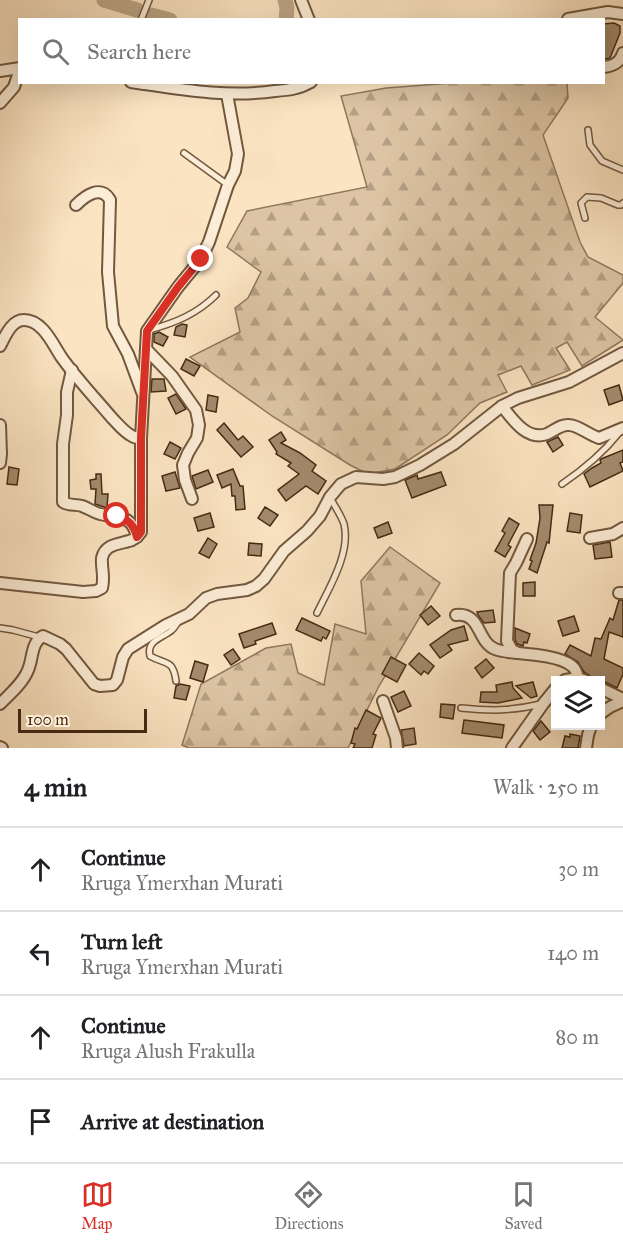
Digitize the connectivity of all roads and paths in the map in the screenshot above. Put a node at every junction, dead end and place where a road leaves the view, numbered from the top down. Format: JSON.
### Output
{"nodes":[{"id":1,"x":149,"y":0,"type":"edge"},
{"id":2,"x":301,"y":0,"type":"edge"},
{"id":3,"x":623,"y":15,"type":"edge"},
{"id":4,"x":142,"y":18,"type":"edge"},
{"id":5,"x":308,"y":18,"type":"edge"},
{"id":6,"x":574,"y":18,"type":"edge"},
{"id":7,"x":622,"y":57,"type":"edge"},
{"id":8,"x":605,"y":66,"type":"edge"},
{"id":9,"x":18,"y":68,"type":"edge"},
{"id":10,"x":0,"y":71,"type":"edge"},
{"id":11,"x":18,"y":74,"type":"edge"},
{"id":12,"x":147,"y":84,"type":"edge"},
{"id":13,"x":308,"y":84,"type":"edge"},
{"id":14,"x":227,"y":94,"type":"junction"},
{"id":15,"x":0,"y":103,"type":"edge"},
{"id":16,"x":588,"y":130,"type":"dead end"},
{"id":17,"x":184,"y":153,"type":"dead end"},
{"id":18,"x":623,"y":170,"type":"edge"},
{"id":19,"x":228,"y":185,"type":"junction"},
{"id":20,"x":623,"y":203,"type":"edge"},
{"id":21,"x":76,"y":205,"type":"dead end"},
{"id":22,"x":585,"y":218,"type":"dead end"},
{"id":23,"x":216,"y":295,"type":"dead end"},
{"id":24,"x":147,"y":331,"type":"junction"},
{"id":25,"x":0,"y":346,"type":"edge"},
{"id":26,"x":146,"y":349,"type":"junction"},
{"id":27,"x":623,"y":353,"type":"edge"},
{"id":28,"x":72,"y":370,"type":"junction"},
{"id":29,"x":144,"y":398,"type":"junction"},
{"id":30,"x":502,"y":406,"type":"junction"},
{"id":31,"x":0,"y":424,"type":"edge"},
{"id":32,"x":623,"y":428,"type":"edge"},
{"id":33,"x":141,"y":438,"type":"junction"},
{"id":34,"x":0,"y":463,"type":"edge"},
{"id":35,"x":562,"y":484,"type":"dead end"},
{"id":36,"x":330,"y":497,"type":"junction"},
{"id":37,"x":192,"y":499,"type":"dead end"},
{"id":38,"x":623,"y":528,"type":"edge"},
{"id":39,"x":137,"y":537,"type":"junction"},
{"id":40,"x":590,"y":538,"type":"dead end"},
{"id":41,"x":527,"y":539,"type":"dead end"},
{"id":42,"x":0,"y":583,"type":"edge"},
{"id":43,"x":317,"y":614,"type":"dead end"},
{"id":44,"x":456,"y":615,"type":"dead end"},
{"id":45,"x":180,"y":618,"type":"junction"},
{"id":46,"x":0,"y":628,"type":"edge"},
{"id":47,"x":39,"y":637,"type":"junction"},
{"id":48,"x":518,"y":653,"type":"junction"},
{"id":49,"x":579,"y":676,"type":"edge"},
{"id":50,"x":176,"y":681,"type":"dead end"},
{"id":51,"x":605,"y":691,"type":"edge"},
{"id":52,"x":551,"y":693,"type":"edge"},
{"id":53,"x":623,"y":700,"type":"edge"},
{"id":54,"x":383,"y":701,"type":"dead end"},
{"id":55,"x":0,"y":704,"type":"edge"},
{"id":56,"x":543,"y":704,"type":"junction"},
{"id":57,"x":460,"y":708,"type":"dead end"},
{"id":58,"x":605,"y":710,"type":"edge"},
{"id":59,"x":590,"y":730,"type":"edge"},
{"id":60,"x":396,"y":748,"type":"edge"},
{"id":61,"x":512,"y":748,"type":"edge"},
{"id":62,"x":585,"y":748,"type":"edge"}],
"edges":[{"from":1,"to":4,"type":"lane"},
{"from":2,"to":5,"type":"street"},
{"from":3,"to":6,"type":"street"},
{"from":7,"to":8,"type":"street"},
{"from":9,"to":10,"type":"street"},
{"from":11,"to":15,"type":"street"},
{"from":12,"to":14,"type":"street"},
{"from":13,"to":14,"type":"street"},
{"from":14,"to":19,"type":"street"},
{"from":16,"to":18,"type":"lane"},
{"from":17,"to":19,"type":"lane"},
{"from":19,"to":24,"type":"street"},
{"from":20,"to":22,"type":"lane"},
{"from":21,"to":29,"type":"street"},
{"from":23,"to":24,"type":"lane"},
{"from":24,"to":26,"type":"street"},
{"from":25,"to":28,"type":"street"},
{"from":26,"to":29,"type":"street"},
{"from":26,"to":37,"type":"street"},
{"from":27,"to":30,"type":"street"},
{"from":28,"to":33,"type":"street"},
{"from":28,"to":39,"type":"street"},
{"from":29,"to":33,"type":"street"},
{"from":30,"to":32,"type":"street"},
{"from":30,"to":36,"type":"street"},
{"from":31,"to":34,"type":"street"},
{"from":32,"to":35,"type":"lane"},
{"from":33,"to":39,"type":"street"},
{"from":36,"to":43,"type":"lane"},
{"from":36,"to":45,"type":"street"},
{"from":38,"to":40,"type":"street"},
{"from":39,"to":42,"type":"street"},
{"from":41,"to":48,"type":"street"},
{"from":44,"to":48,"type":"street"},
{"from":45,"to":47,"type":"street"},
{"from":45,"to":50,"type":"lane"},
{"from":46,"to":47,"type":"lane"},
{"from":47,"to":55,"type":"street"},
{"from":48,"to":49,"type":"street"},
{"from":51,"to":53,"type":"street"},
{"from":52,"to":56,"type":"street"},
{"from":53,"to":58,"type":"street"},
{"from":54,"to":60,"type":"street"},
{"from":56,"to":57,"type":"lane"},
{"from":56,"to":61,"type":"street"},
{"from":59,"to":62,"type":"street"}]}
